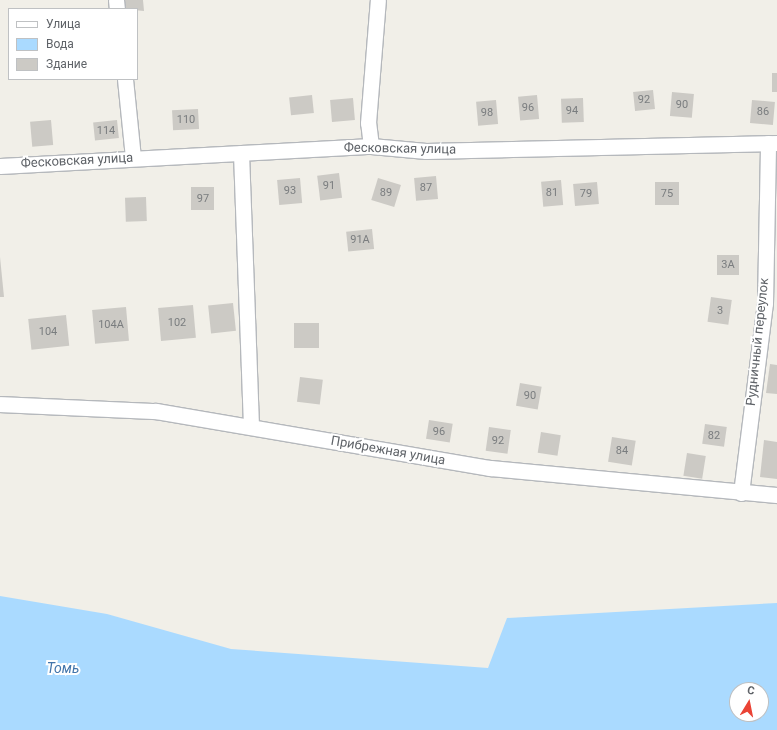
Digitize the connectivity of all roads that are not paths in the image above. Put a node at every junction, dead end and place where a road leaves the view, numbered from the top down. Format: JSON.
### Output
{"nodes":[{"id":1,"x":378,"y":0,"type":"edge"},
{"id":2,"x":125,"y":80,"type":"edge"},
{"id":3,"x":772,"y":143,"type":"edge"},
{"id":4,"x":371,"y":146,"type":"junction"},
{"id":5,"x":241,"y":153,"type":"junction"},
{"id":6,"x":133,"y":158,"type":"junction"},
{"id":7,"x":0,"y":166,"type":"edge"},
{"id":8,"x":771,"y":303,"type":"edge"},
{"id":9,"x":0,"y":404,"type":"edge"},
{"id":10,"x":251,"y":427,"type":"junction"},
{"id":11,"x":741,"y":493,"type":"junction"},
{"id":12,"x":777,"y":495,"type":"edge"}],
"edges":[{"from":1,"to":4,"type":"street"},
{"from":2,"to":6,"type":"street"},
{"from":3,"to":4,"type":"street","name":"Фесковская улица"},
{"from":3,"to":8,"type":"street","name":"Рудничный переулок"},
{"from":4,"to":5,"type":"street","name":"Фесковская улица"},
{"from":5,"to":6,"type":"street","name":"Фесковская улица"},
{"from":5,"to":10,"type":"street"},
{"from":6,"to":7,"type":"street","name":"Фесковская улица"},
{"from":8,"to":11,"type":"street","name":"Рудничный переулок"},
{"from":9,"to":10,"type":"street","name":"Прибрежная улица"},
{"from":10,"to":11,"type":"street","name":"Прибрежная улица"},
{"from":11,"to":12,"type":"street","name":"Прибрежная улица"}]}
